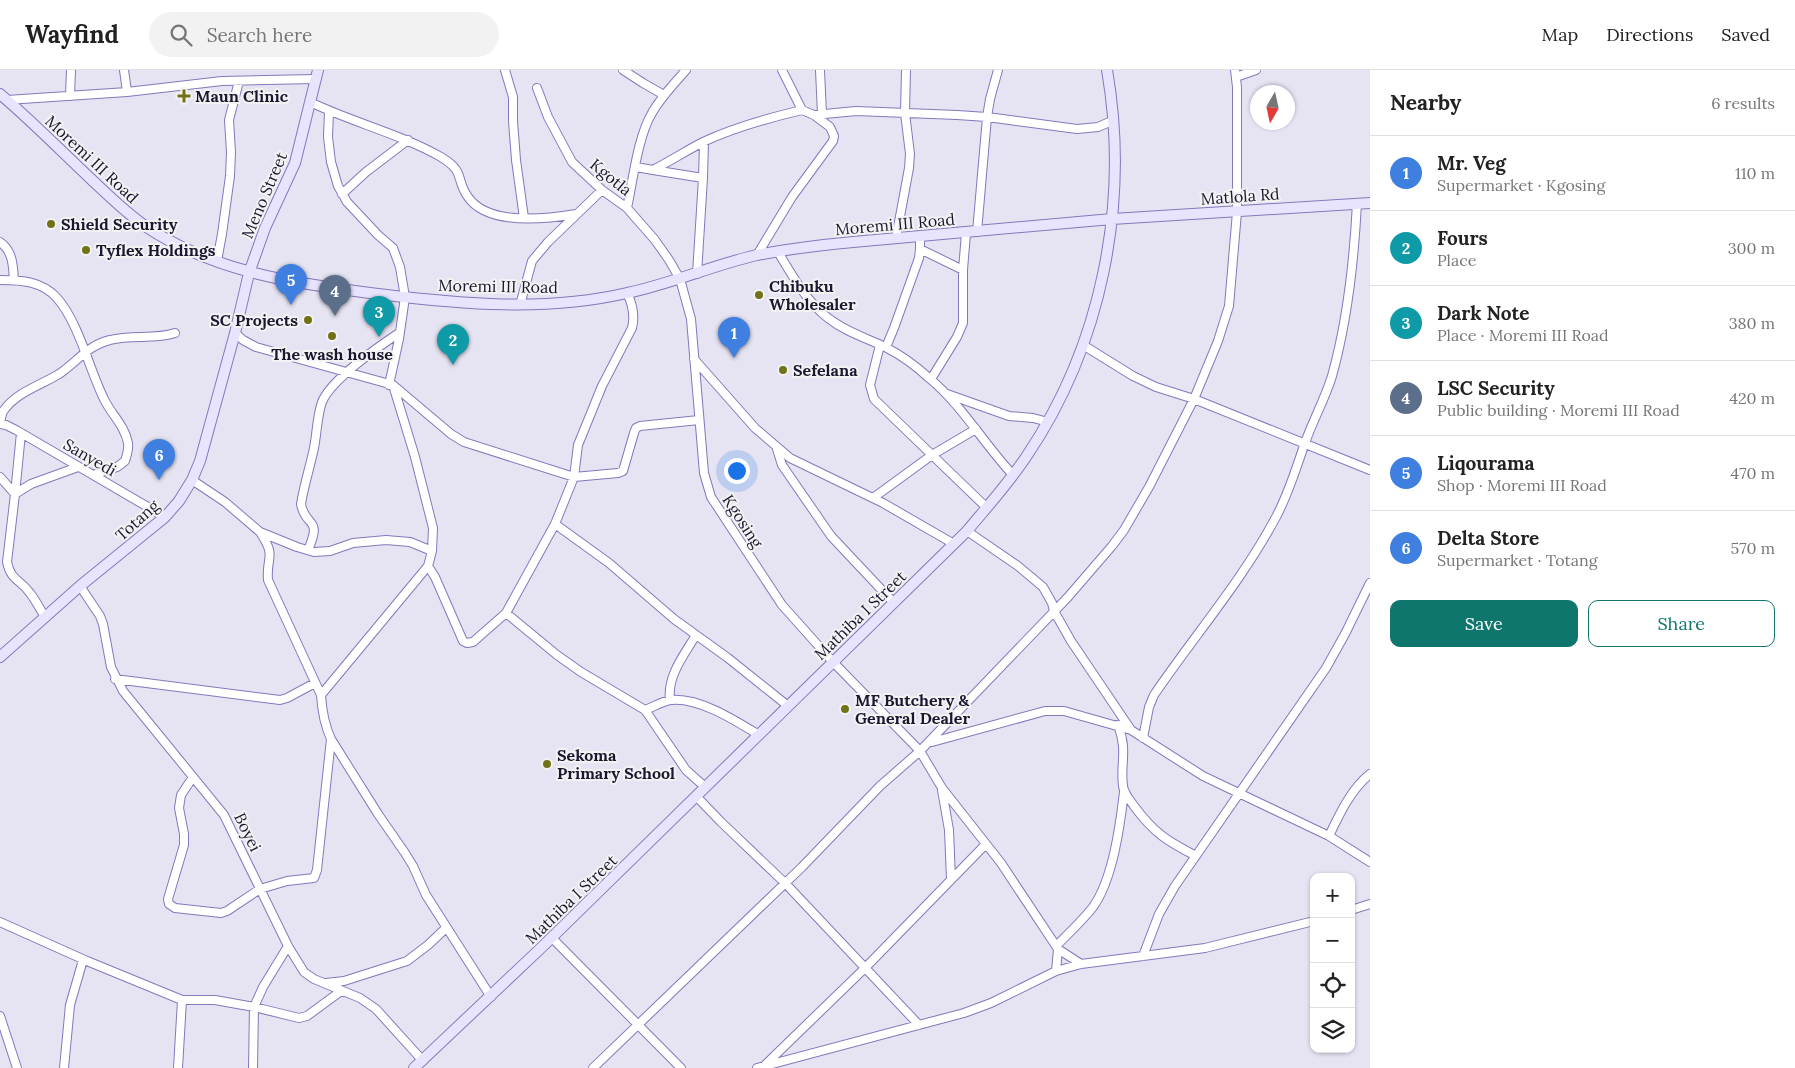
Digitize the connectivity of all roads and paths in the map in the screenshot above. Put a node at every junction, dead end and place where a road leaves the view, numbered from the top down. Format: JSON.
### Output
{"nodes":[{"id":1,"x":71,"y":70,"type":"edge"},
{"id":2,"x":124,"y":70,"type":"edge"},
{"id":3,"x":505,"y":70,"type":"edge"},
{"id":4,"x":623,"y":70,"type":"edge"},
{"id":5,"x":686,"y":70,"type":"edge"},
{"id":6,"x":782,"y":70,"type":"edge"},
{"id":7,"x":820,"y":70,"type":"edge"},
{"id":8,"x":906,"y":70,"type":"edge"},
{"id":9,"x":998,"y":70,"type":"edge"},
{"id":10,"x":1107,"y":70,"type":"edge"},
{"id":11,"x":1256,"y":70,"type":"edge"},
{"id":12,"x":1236,"y":73,"type":"edge"},
{"id":13,"x":317,"y":75,"type":"edge"},
{"id":14,"x":239,"y":81,"type":"junction"},
{"id":15,"x":537,"y":88,"type":"dead end"},
{"id":16,"x":127,"y":92,"type":"junction"},
{"id":17,"x":664,"y":95,"type":"junction"},
{"id":18,"x":70,"y":96,"type":"junction"},
{"id":19,"x":3,"y":97,"type":"edge"},
{"id":20,"x":310,"y":102,"type":"junction"},
{"id":21,"x":802,"y":110,"type":"junction"},
{"id":22,"x":329,"y":111,"type":"junction"},
{"id":23,"x":905,"y":113,"type":"junction"},
{"id":24,"x":818,"y":115,"type":"junction"},
{"id":25,"x":987,"y":117,"type":"junction"},
{"id":26,"x":1114,"y":120,"type":"junction"},
{"id":27,"x":408,"y":140,"type":"junction"},
{"id":28,"x":704,"y":142,"type":"junction"},
{"id":29,"x":636,"y":166,"type":"junction"},
{"id":30,"x":653,"y":170,"type":"junction"},
{"id":31,"x":703,"y":178,"type":"junction"},
{"id":32,"x":602,"y":190,"type":"junction"},
{"id":33,"x":342,"y":194,"type":"junction"},
{"id":34,"x":1358,"y":203,"type":"junction"},
{"id":35,"x":1370,"y":203,"type":"edge"},
{"id":36,"x":628,"y":208,"type":"junction"},
{"id":37,"x":1237,"y":212,"type":"junction"},
{"id":38,"x":576,"y":214,"type":"junction"},
{"id":39,"x":524,"y":218,"type":"junction"},
{"id":40,"x":1112,"y":219,"type":"junction"},
{"id":41,"x":971,"y":232,"type":"junction"},
{"id":42,"x":920,"y":236,"type":"junction"},
{"id":43,"x":896,"y":238,"type":"junction"},
{"id":44,"x":0,"y":242,"type":"edge"},
{"id":45,"x":920,"y":249,"type":"junction"},
{"id":46,"x":778,"y":252,"type":"junction"},
{"id":47,"x":757,"y":255,"type":"junction"},
{"id":48,"x":217,"y":261,"type":"junction"},
{"id":49,"x":963,"y":270,"type":"junction"},
{"id":50,"x":249,"y":273,"type":"junction"},
{"id":51,"x":697,"y":274,"type":"junction"},
{"id":52,"x":680,"y":279,"type":"junction"},
{"id":53,"x":0,"y":280,"type":"edge"},
{"id":54,"x":14,"y":280,"type":"junction"},
{"id":55,"x":627,"y":294,"type":"junction"},
{"id":56,"x":405,"y":297,"type":"junction"},
{"id":57,"x":520,"y":305,"type":"junction"},
{"id":58,"x":176,"y":333,"type":"dead end"},
{"id":59,"x":236,"y":333,"type":"junction"},
{"id":60,"x":398,"y":333,"type":"junction"},
{"id":61,"x":1083,"y":345,"type":"junction"},
{"id":62,"x":883,"y":346,"type":"junction"},
{"id":63,"x":84,"y":352,"type":"junction"},
{"id":64,"x":694,"y":359,"type":"junction"},
{"id":65,"x":347,"y":373,"type":"junction"},
{"id":66,"x":931,"y":379,"type":"junction"},
{"id":67,"x":391,"y":385,"type":"junction"},
{"id":68,"x":945,"y":394,"type":"junction"},
{"id":69,"x":1194,"y":399,"type":"junction"},
{"id":70,"x":699,"y":420,"type":"junction"},
{"id":71,"x":1048,"y":422,"type":"junction"},
{"id":72,"x":0,"y":424,"type":"edge"},
{"id":73,"x":976,"y":430,"type":"junction"},
{"id":74,"x":21,"y":433,"type":"junction"},
{"id":75,"x":1305,"y":444,"type":"junction"},
{"id":76,"x":777,"y":449,"type":"junction"},
{"id":77,"x":932,"y":455,"type":"junction"},
{"id":78,"x":78,"y":467,"type":"junction"},
{"id":79,"x":1370,"y":470,"type":"edge"},
{"id":80,"x":93,"y":475,"type":"junction"},
{"id":81,"x":1014,"y":475,"type":"junction"},
{"id":82,"x":0,"y":477,"type":"edge"},
{"id":83,"x":574,"y":477,"type":"junction"},
{"id":84,"x":192,"y":480,"type":"junction"},
{"id":85,"x":15,"y":494,"type":"junction"},
{"id":86,"x":873,"y":498,"type":"junction"},
{"id":87,"x":987,"y":508,"type":"junction"},
{"id":88,"x":165,"y":517,"type":"junction"},
{"id":89,"x":555,"y":524,"type":"junction"},
{"id":90,"x":967,"y":531,"type":"junction"},
{"id":91,"x":260,"y":532,"type":"junction"},
{"id":92,"x":954,"y":544,"type":"junction"},
{"id":93,"x":308,"y":550,"type":"junction"},
{"id":94,"x":432,"y":551,"type":"junction"},
{"id":95,"x":428,"y":566,"type":"junction"},
{"id":96,"x":1370,"y":583,"type":"edge"},
{"id":97,"x":80,"y":586,"type":"junction"},
{"id":98,"x":894,"y":603,"type":"junction"},
{"id":99,"x":1054,"y":612,"type":"junction"},
{"id":100,"x":506,"y":613,"type":"junction"},
{"id":101,"x":45,"y":617,"type":"junction"},
{"id":102,"x":696,"y":635,"type":"junction"},
{"id":103,"x":0,"y":658,"type":"edge"},
{"id":104,"x":833,"y":662,"type":"junction"},
{"id":105,"x":115,"y":679,"type":"junction"},
{"id":106,"x":315,"y":684,"type":"junction"},
{"id":107,"x":321,"y":695,"type":"junction"},
{"id":108,"x":670,"y":700,"type":"junction"},
{"id":109,"x":788,"y":706,"type":"junction"},
{"id":110,"x":645,"y":710,"type":"junction"},
{"id":111,"x":1118,"y":725,"type":"junction"},
{"id":112,"x":1131,"y":730,"type":"junction"},
{"id":113,"x":759,"y":735,"type":"junction"},
{"id":114,"x":1143,"y":738,"type":"junction"},
{"id":115,"x":331,"y":739,"type":"junction"},
{"id":116,"x":930,"y":743,"type":"junction"},
{"id":117,"x":920,"y":751,"type":"junction"},
{"id":118,"x":1370,"y":774,"type":"edge"},
{"id":119,"x":193,"y":776,"type":"junction"},
{"id":120,"x":705,"y":787,"type":"junction"},
{"id":121,"x":942,"y":788,"type":"junction"},
{"id":122,"x":1124,"y":792,"type":"junction"},
{"id":123,"x":1239,"y":792,"type":"junction"},
{"id":124,"x":696,"y":796,"type":"junction"},
{"id":125,"x":1329,"y":836,"type":"junction"},
{"id":126,"x":986,"y":844,"type":"junction"},
{"id":127,"x":1196,"y":856,"type":"junction"},
{"id":128,"x":1370,"y":862,"type":"edge"},
{"id":129,"x":952,"y":879,"type":"junction"},
{"id":130,"x":785,"y":883,"type":"junction"},
{"id":131,"x":260,"y":889,"type":"junction"},
{"id":132,"x":1370,"y":904,"type":"edge"},
{"id":133,"x":1355,"y":909,"type":"edge"},
{"id":134,"x":0,"y":922,"type":"edge"},
{"id":135,"x":1310,"y":922,"type":"edge"},
{"id":136,"x":446,"y":928,"type":"junction"},
{"id":137,"x":552,"y":938,"type":"junction"},
{"id":138,"x":288,"y":946,"type":"junction"},
{"id":139,"x":1057,"y":948,"type":"junction"},
{"id":140,"x":1143,"y":956,"type":"junction"},
{"id":141,"x":83,"y":960,"type":"junction"},
{"id":142,"x":1081,"y":964,"type":"junction"},
{"id":143,"x":865,"y":968,"type":"junction"},
{"id":144,"x":1056,"y":971,"type":"junction"},
{"id":145,"x":324,"y":984,"type":"junction"},
{"id":146,"x":341,"y":990,"type":"junction"},
{"id":147,"x":491,"y":997,"type":"junction"},
{"id":148,"x":182,"y":1000,"type":"junction"},
{"id":149,"x":254,"y":1007,"type":"junction"},
{"id":150,"x":0,"y":1016,"type":"edge"},
{"id":151,"x":638,"y":1025,"type":"junction"},
{"id":152,"x":919,"y":1025,"type":"junction"},
{"id":153,"x":423,"y":1064,"type":"edge"},
{"id":154,"x":760,"y":1067,"type":"edge"},
{"id":155,"x":17,"y":1068,"type":"edge"},
{"id":156,"x":64,"y":1068,"type":"edge"},
{"id":157,"x":178,"y":1068,"type":"edge"},
{"id":158,"x":253,"y":1068,"type":"edge"},
{"id":159,"x":414,"y":1068,"type":"edge"},
{"id":160,"x":593,"y":1068,"type":"edge"},
{"id":161,"x":681,"y":1068,"type":"edge"}],
"edges":[{"from":1,"to":18,"type":"street"},
{"from":2,"to":16,"type":"street"},
{"from":3,"to":39,"type":"street"},
{"from":4,"to":17,"type":"street"},
{"from":5,"to":17,"type":"street"},
{"from":6,"to":21,"type":"street"},
{"from":7,"to":24,"type":"street"},
{"from":8,"to":23,"type":"street"},
{"from":9,"to":25,"type":"street"},
{"from":10,"to":26,"type":"street","name":"Mathiba I Street"},
{"from":11,"to":12,"type":"street"},
{"from":12,"to":37,"type":"street"},
{"from":13,"to":14,"type":"street"},
{"from":13,"to":20,"type":"street","name":"Meno Street"},
{"from":14,"to":16,"type":"street"},
{"from":14,"to":48,"type":"street"},
{"from":15,"to":32,"type":"street","name":"Kgotla"},
{"from":16,"to":18,"type":"street"},
{"from":17,"to":29,"type":"street"},
{"from":18,"to":19,"type":"street"},
{"from":19,"to":48,"type":"street","name":"Moremi III Road"},
{"from":20,"to":22,"type":"street"},
{"from":20,"to":50,"type":"street","name":"Meno Street"},
{"from":21,"to":24,"type":"street"},
{"from":21,"to":28,"type":"street"},
{"from":22,"to":27,"type":"street"},
{"from":22,"to":33,"type":"street"},
{"from":23,"to":24,"type":"street"},
{"from":23,"to":25,"type":"street"},
{"from":23,"to":43,"type":"street"},
{"from":24,"to":47,"type":"street"},
{"from":25,"to":26,"type":"street"},
{"from":25,"to":41,"type":"street"},
{"from":26,"to":40,"type":"street","name":"Mathiba I Street"},
{"from":27,"to":33,"type":"street"},
{"from":27,"to":39,"type":"street"},
{"from":28,"to":30,"type":"street"},
{"from":28,"to":31,"type":"street"},
{"from":29,"to":30,"type":"street"},
{"from":29,"to":36,"type":"street"},
{"from":30,"to":31,"type":"street"},
{"from":31,"to":51,"type":"street"},
{"from":32,"to":36,"type":"street","name":"Kgotla"},
{"from":32,"to":38,"type":"street"},
{"from":33,"to":56,"type":"street"},
{"from":34,"to":35,"type":"street","name":"Matlola Rd"},
{"from":34,"to":37,"type":"street","name":"Matlola Rd"},
{"from":34,"to":75,"type":"street"},
{"from":36,"to":52,"type":"street","name":"Kgotla"},
{"from":37,"to":40,"type":"street","name":"Matlola Rd"},
{"from":37,"to":69,"type":"street"},
{"from":38,"to":39,"type":"street"},
{"from":38,"to":57,"type":"street"},
{"from":40,"to":41,"type":"street","name":"Moremi III Road"},
{"from":40,"to":61,"type":"street","name":"Mathiba I Street"},
{"from":41,"to":42,"type":"street","name":"Moremi III Road"},
{"from":41,"to":49,"type":"street"},
{"from":42,"to":43,"type":"street","name":"Moremi III Road"},
{"from":42,"to":45,"type":"street"},
{"from":43,"to":46,"type":"street","name":"Moremi III Road"},
{"from":44,"to":54,"type":"street"},
{"from":45,"to":49,"type":"street"},
{"from":45,"to":62,"type":"street"},
{"from":46,"to":47,"type":"street","name":"Moremi III Road"},
{"from":46,"to":62,"type":"street"},
{"from":47,"to":51,"type":"street","name":"Moremi III Road"},
{"from":48,"to":50,"type":"street","name":"Moremi III Road"},
{"from":49,"to":66,"type":"street"},
{"from":50,"to":56,"type":"street","name":"Moremi III Road"},
{"from":50,"to":59,"type":"street","name":"Totang"},
{"from":51,"to":52,"type":"street","name":"Moremi III Road"},
{"from":52,"to":55,"type":"street","name":"Moremi III Road"},
{"from":52,"to":64,"type":"street","name":"Kgosing"},
{"from":53,"to":54,"type":"street"},
{"from":54,"to":63,"type":"street"},
{"from":55,"to":57,"type":"street","name":"Moremi III Road"},
{"from":55,"to":83,"type":"street"},
{"from":56,"to":57,"type":"street","name":"Moremi III Road"},
{"from":56,"to":60,"type":"street"},
{"from":58,"to":63,"type":"street"},
{"from":59,"to":65,"type":"street"},
{"from":59,"to":84,"type":"street","name":"Totang"},
{"from":60,"to":65,"type":"street"},
{"from":60,"to":67,"type":"street"},
{"from":61,"to":69,"type":"street"},
{"from":61,"to":71,"type":"street","name":"Mathiba I Street"},
{"from":62,"to":66,"type":"street"},
{"from":62,"to":77,"type":"street"},
{"from":63,"to":72,"type":"street"},
{"from":63,"to":80,"type":"street"},
{"from":64,"to":70,"type":"street","name":"Kgosing"},
{"from":64,"to":76,"type":"street"},
{"from":65,"to":67,"type":"street"},
{"from":65,"to":93,"type":"street"},
{"from":66,"to":68,"type":"street"},
{"from":67,"to":83,"type":"street"},
{"from":67,"to":94,"type":"street"},
{"from":68,"to":71,"type":"street"},
{"from":68,"to":73,"type":"street"},
{"from":69,"to":75,"type":"street"},
{"from":69,"to":99,"type":"street"},
{"from":70,"to":83,"type":"street"},
{"from":70,"to":104,"type":"street","name":"Kgosing"},
{"from":71,"to":81,"type":"street","name":"Mathiba I Street"},
{"from":72,"to":74,"type":"street","name":"Sanyedi"},
{"from":73,"to":77,"type":"street"},
{"from":73,"to":81,"type":"street"},
{"from":74,"to":78,"type":"street","name":"Sanyedi"},
{"from":74,"to":85,"type":"street"},
{"from":75,"to":79,"type":"street"},
{"from":75,"to":114,"type":"street"},
{"from":76,"to":86,"type":"street"},
{"from":76,"to":98,"type":"street"},
{"from":77,"to":86,"type":"street"},
{"from":77,"to":87,"type":"street"},
{"from":78,"to":80,"type":"street","name":"Sanyedi"},
{"from":78,"to":85,"type":"street"},
{"from":80,"to":88,"type":"street","name":"Sanyedi"},
{"from":81,"to":87,"type":"street","name":"Mathiba I Street"},
{"from":82,"to":85,"type":"street"},
{"from":83,"to":89,"type":"street"},
{"from":84,"to":88,"type":"street","name":"Totang"},
{"from":84,"to":91,"type":"street"},
{"from":85,"to":101,"type":"street"},
{"from":86,"to":92,"type":"street"},
{"from":87,"to":90,"type":"street","name":"Mathiba I Street"},
{"from":88,"to":97,"type":"street","name":"Totang"},
{"from":89,"to":100,"type":"street"},
{"from":89,"to":102,"type":"street"},
{"from":90,"to":92,"type":"street","name":"Mathiba I Street"},
{"from":90,"to":99,"type":"street"},
{"from":91,"to":93,"type":"street"},
{"from":91,"to":106,"type":"street"},
{"from":92,"to":98,"type":"street","name":"Mathiba I Street"},
{"from":93,"to":94,"type":"street"},
{"from":94,"to":95,"type":"street"},
{"from":95,"to":100,"type":"street"},
{"from":95,"to":107,"type":"street"},
{"from":96,"to":123,"type":"street"},
{"from":97,"to":101,"type":"street","name":"Totang"},
{"from":97,"to":105,"type":"street","name":"Boyei"},
{"from":98,"to":104,"type":"street","name":"Mathiba I Street"},
{"from":99,"to":112,"type":"street"},
{"from":99,"to":116,"type":"street"},
{"from":100,"to":110,"type":"street"},
{"from":101,"to":103,"type":"street","name":"Totang"},
{"from":102,"to":108,"type":"street"},
{"from":102,"to":109,"type":"street"},
{"from":104,"to":109,"type":"street","name":"Mathiba I Street"},
{"from":104,"to":117,"type":"street","name":"Kgosing"},
{"from":105,"to":106,"type":"street"},
{"from":105,"to":119,"type":"street","name":"Boyei"},
{"from":106,"to":107,"type":"street"},
{"from":107,"to":115,"type":"street"},
{"from":108,"to":110,"type":"street"},
{"from":108,"to":113,"type":"street"},
{"from":109,"to":113,"type":"street","name":"Mathiba I Street"},
{"from":110,"to":120,"type":"street"},
{"from":111,"to":112,"type":"street"},
{"from":111,"to":116,"type":"street"},
{"from":111,"to":122,"type":"street"},
{"from":112,"to":114,"type":"street"},
{"from":113,"to":120,"type":"street","name":"Mathiba I Street"},
{"from":114,"to":123,"type":"street"},
{"from":115,"to":131,"type":"street"},
{"from":115,"to":136,"type":"street"},
{"from":116,"to":117,"type":"street"},
{"from":117,"to":121,"type":"street","name":"Kgosing"},
{"from":117,"to":130,"type":"street"},
{"from":118,"to":125,"type":"street"},
{"from":119,"to":131,"type":"street","name":"Boyei"},
{"from":119,"to":131,"type":"street"},
{"from":120,"to":124,"type":"street","name":"Mathiba I Street"},
{"from":121,"to":126,"type":"street"},
{"from":121,"to":129,"type":"street"},
{"from":122,"to":127,"type":"street"},
{"from":122,"to":139,"type":"street"},
{"from":123,"to":125,"type":"street"},
{"from":123,"to":127,"type":"street"},
{"from":124,"to":130,"type":"street"},
{"from":124,"to":137,"type":"street","name":"Mathiba I Street"},
{"from":125,"to":128,"type":"street"},
{"from":126,"to":129,"type":"street"},
{"from":126,"to":139,"type":"street"},
{"from":127,"to":140,"type":"street"},
{"from":129,"to":143,"type":"street"},
{"from":130,"to":143,"type":"street"},
{"from":130,"to":151,"type":"street"},
{"from":131,"to":138,"type":"street","name":"Boyei"},
{"from":132,"to":133,"type":"street"},
{"from":134,"to":141,"type":"street"},
{"from":135,"to":140,"type":"street"},
{"from":136,"to":145,"type":"street"},
{"from":136,"to":147,"type":"street"},
{"from":137,"to":147,"type":"street","name":"Mathiba I Street"},
{"from":137,"to":151,"type":"street"},
{"from":138,"to":145,"type":"street","name":"Boyei"},
{"from":138,"to":149,"type":"street"},
{"from":139,"to":142,"type":"street"},
{"from":139,"to":144,"type":"street"},
{"from":140,"to":142,"type":"street"},
{"from":141,"to":148,"type":"street"},
{"from":141,"to":156,"type":"street"},
{"from":142,"to":144,"type":"street"},
{"from":143,"to":152,"type":"street"},
{"from":143,"to":154,"type":"street"},
{"from":144,"to":152,"type":"street"},
{"from":145,"to":146,"type":"street","name":"Boyei"},
{"from":146,"to":149,"type":"street"},
{"from":146,"to":153,"type":"street","name":"Boyei"},
{"from":147,"to":153,"type":"street","name":"Mathiba I Street"},
{"from":148,"to":149,"type":"street"},
{"from":148,"to":157,"type":"street"},
{"from":149,"to":158,"type":"street"},
{"from":150,"to":155,"type":"street"},
{"from":151,"to":160,"type":"street"},
{"from":151,"to":161,"type":"street"},
{"from":152,"to":154,"type":"street"},
{"from":153,"to":159,"type":"street","name":"Mathiba I Street"}]}
